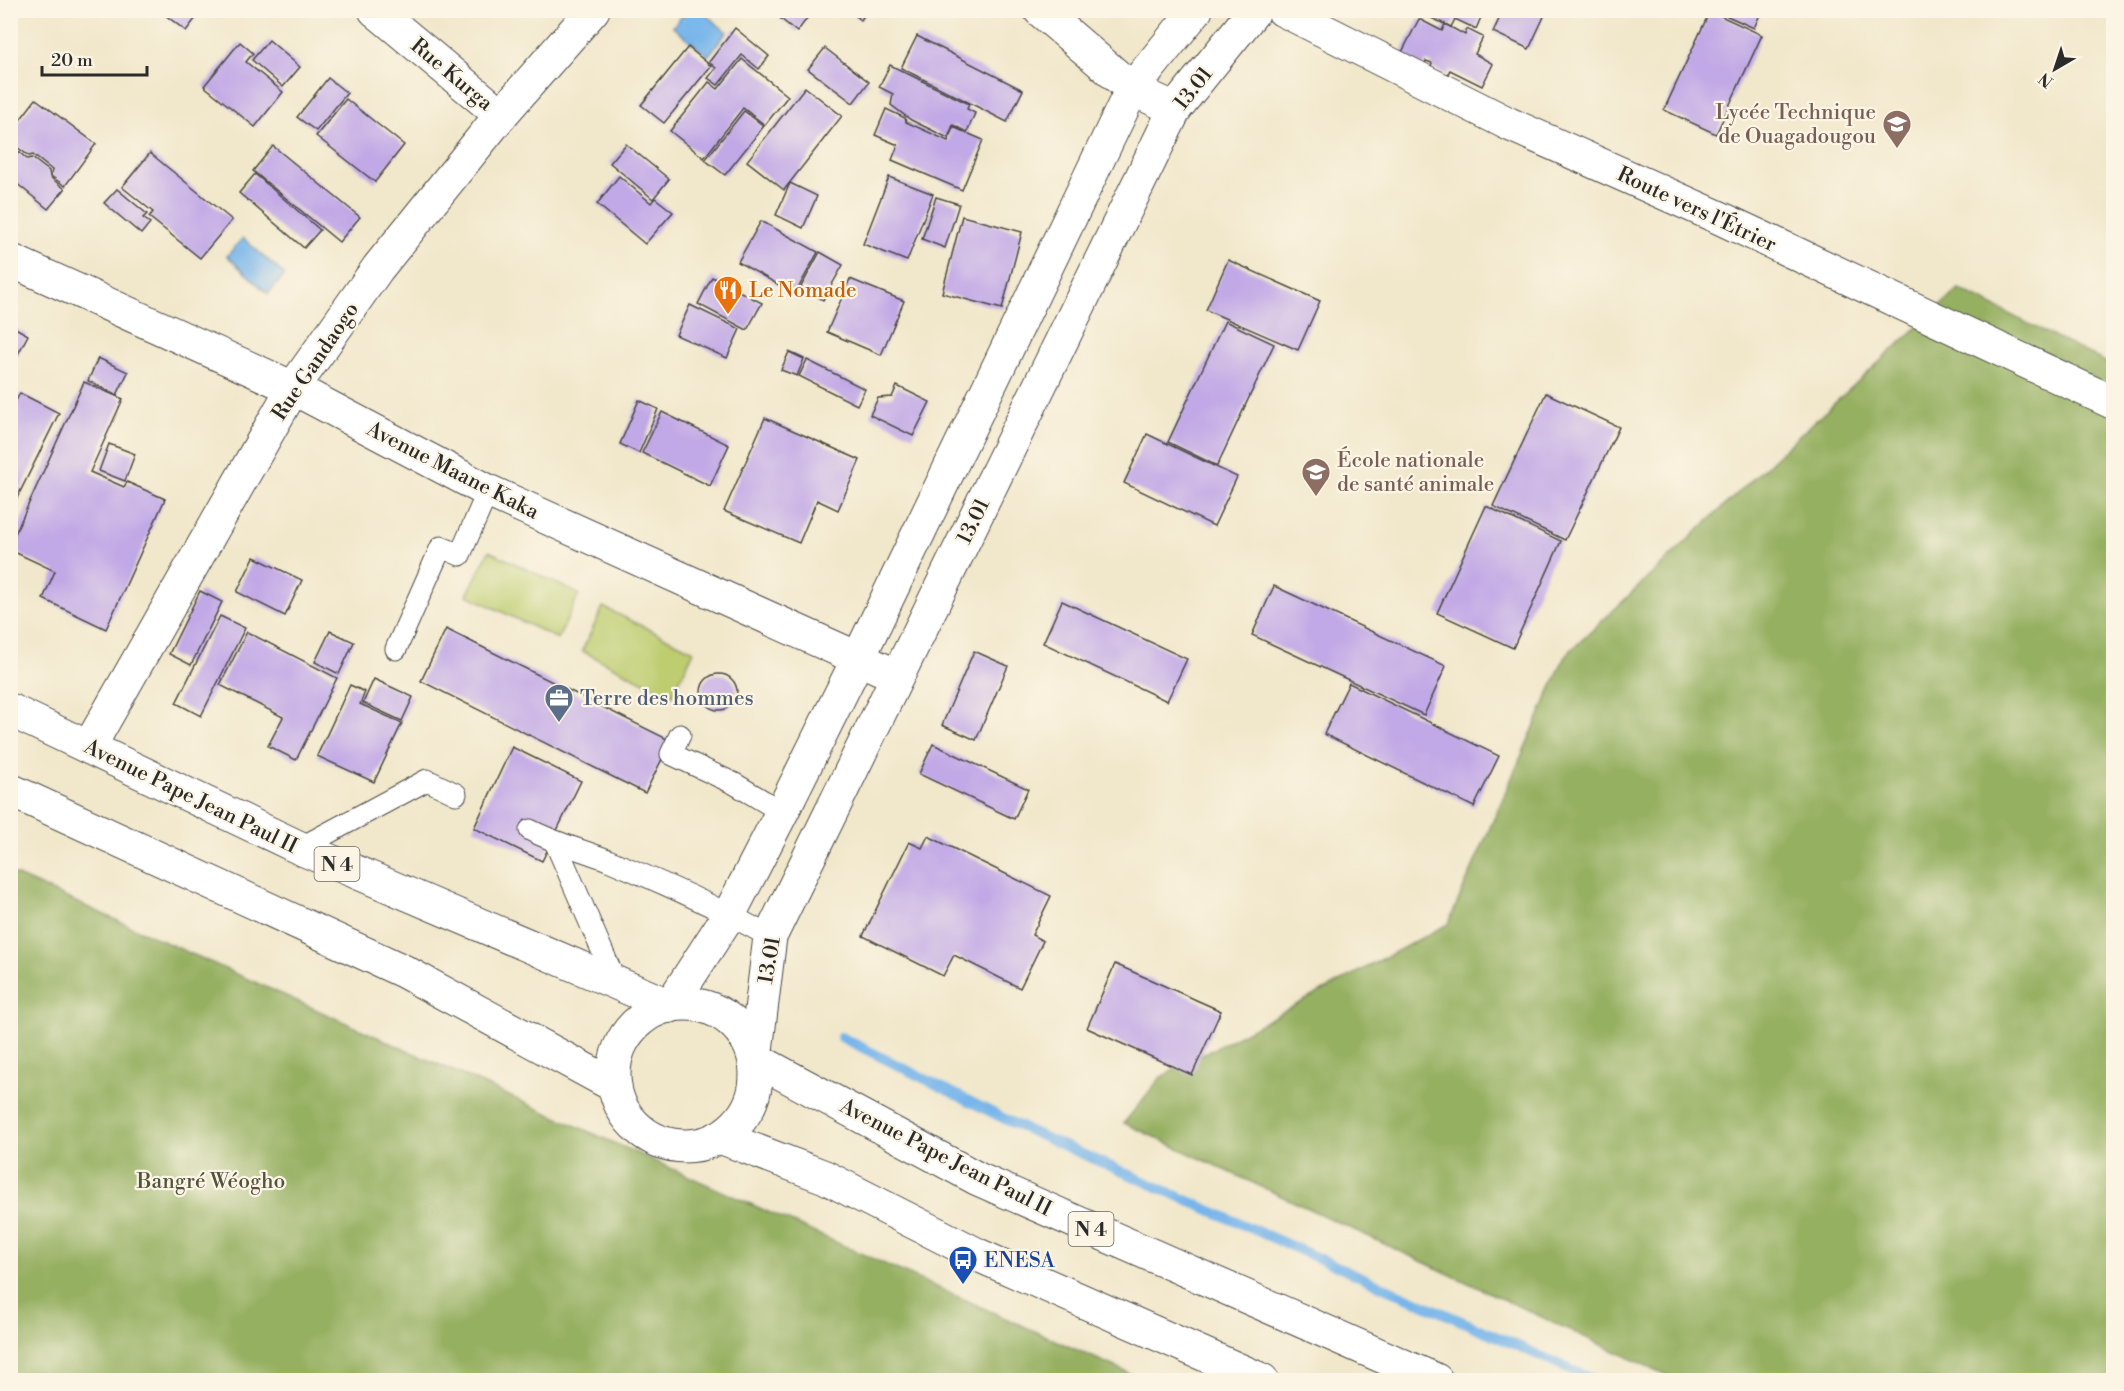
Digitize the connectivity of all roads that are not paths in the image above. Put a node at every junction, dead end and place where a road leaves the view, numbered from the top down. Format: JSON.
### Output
{"nodes":[{"id":1,"x":375,"y":10,"type":"edge"},
{"id":2,"x":593,"y":10,"type":"edge"},
{"id":3,"x":1040,"y":10,"type":"edge"},
{"id":4,"x":1196,"y":10,"type":"edge"},
{"id":5,"x":1255,"y":10,"type":"edge"},
{"id":6,"x":1283,"y":10,"type":"edge"},
{"id":7,"x":1132,"y":89,"type":"junction"},
{"id":8,"x":1175,"y":109,"type":"junction"},
{"id":9,"x":501,"y":115,"type":"junction"},
{"id":10,"x":10,"y":260,"type":"edge"},
{"id":11,"x":294,"y":388,"type":"junction"},
{"id":12,"x":2114,"y":403,"type":"edge"},
{"id":13,"x":488,"y":491,"type":"junction"},
{"id":14,"x":396,"y":649,"type":"dead end"},
{"id":15,"x":859,"y":657,"type":"junction"},
{"id":16,"x":897,"y":676,"type":"junction"},
{"id":17,"x":10,"y":710,"type":"edge"},
{"id":18,"x":680,"y":735,"type":"dead end"},
{"id":19,"x":89,"y":747,"type":"junction"},
{"id":20,"x":10,"y":790,"type":"edge"},
{"id":21,"x":456,"y":794,"type":"dead end"},
{"id":22,"x":782,"y":812,"type":"junction"},
{"id":23,"x":530,"y":830,"type":"dead end"},
{"id":24,"x":555,"y":842,"type":"junction"},
{"id":25,"x":300,"y":848,"type":"junction"},
{"id":26,"x":730,"y":913,"type":"junction"},
{"id":27,"x":770,"y":937,"type":"junction"},
{"id":28,"x":618,"y":985,"type":"junction"},
{"id":29,"x":670,"y":1006,"type":"junction"},
{"id":30,"x":755,"y":1059,"type":"junction"},
{"id":31,"x":615,"y":1086,"type":"junction"},
{"id":32,"x":720,"y":1137,"type":"junction"},
{"id":33,"x":1262,"y":1380,"type":"edge"},
{"id":34,"x":1436,"y":1380,"type":"edge"}],
"edges":[{"from":1,"to":9,"type":"main road","name":"Rue Kurga"},
{"from":2,"to":9,"type":"main road","name":"Rue Gandaogo"},
{"from":3,"to":7,"type":"main road"},
{"from":4,"to":7,"type":"main road","name":"13.01"},
{"from":5,"to":8,"type":"main road","name":"13.01"},
{"from":6,"to":12,"type":"main road","name":"Route vers l'Étrier"},
{"from":7,"to":8,"type":"main road"},
{"from":7,"to":15,"type":"main road","name":"13.01"},
{"from":8,"to":16,"type":"main road","name":"13.01"},
{"from":9,"to":11,"type":"main road","name":"Rue Gandaogo"},
{"from":10,"to":11,"type":"main road","name":"Avenue Maane Kaka"},
{"from":11,"to":13,"type":"main road","name":"Avenue Maane Kaka"},
{"from":11,"to":19,"type":"main road","name":"Rue Gandaogo"},
{"from":13,"to":14,"type":"lane"},
{"from":13,"to":15,"type":"main road","name":"Avenue Maane Kaka"},
{"from":15,"to":16,"type":"main road","name":"Avenue Maane Kaka"},
{"from":15,"to":22,"type":"main road","name":"13.01"},
{"from":16,"to":27,"type":"main road","name":"13.01"},
{"from":17,"to":19,"type":"main road","name":"Avenue Pape Jean Paul II","number":"N 4"},
{"from":18,"to":22,"type":"lane"},
{"from":19,"to":25,"type":"main road","name":"Avenue Pape Jean Paul II","number":"N 4"},
{"from":20,"to":31,"type":"main road"},
{"from":21,"to":25,"type":"lane"},
{"from":22,"to":26,"type":"main road","name":"13.01"},
{"from":23,"to":24,"type":"lane"},
{"from":24,"to":26,"type":"lane"},
{"from":24,"to":28,"type":"lane"},
{"from":25,"to":28,"type":"main road","name":"Avenue Pape Jean Paul II","number":"N 4"},
{"from":26,"to":27,"type":"lane"},
{"from":26,"to":29,"type":"main road","name":"13.01"},
{"from":27,"to":30,"type":"main road","name":"13.01"},
{"from":28,"to":29,"type":"main road","name":"Avenue Pape Jean Paul II","number":"N 4"},
{"from":29,"to":30,"type":"main road","name":"Avenue Pape Jean Paul II","number":"N 4"},
{"from":29,"to":31,"type":"main road","name":"Avenue Pape Jean Paul II","number":"N 4"},
{"from":30,"to":32,"type":"main road","name":"Avenue Pape Jean Paul II","number":"N 4"},
{"from":30,"to":34,"type":"main road","name":"Avenue Pape Jean Paul II","number":"N 4"},
{"from":31,"to":32,"type":"main road","name":"Avenue Pape Jean Paul II","number":"N 4"},
{"from":32,"to":33,"type":"main road"}]}
